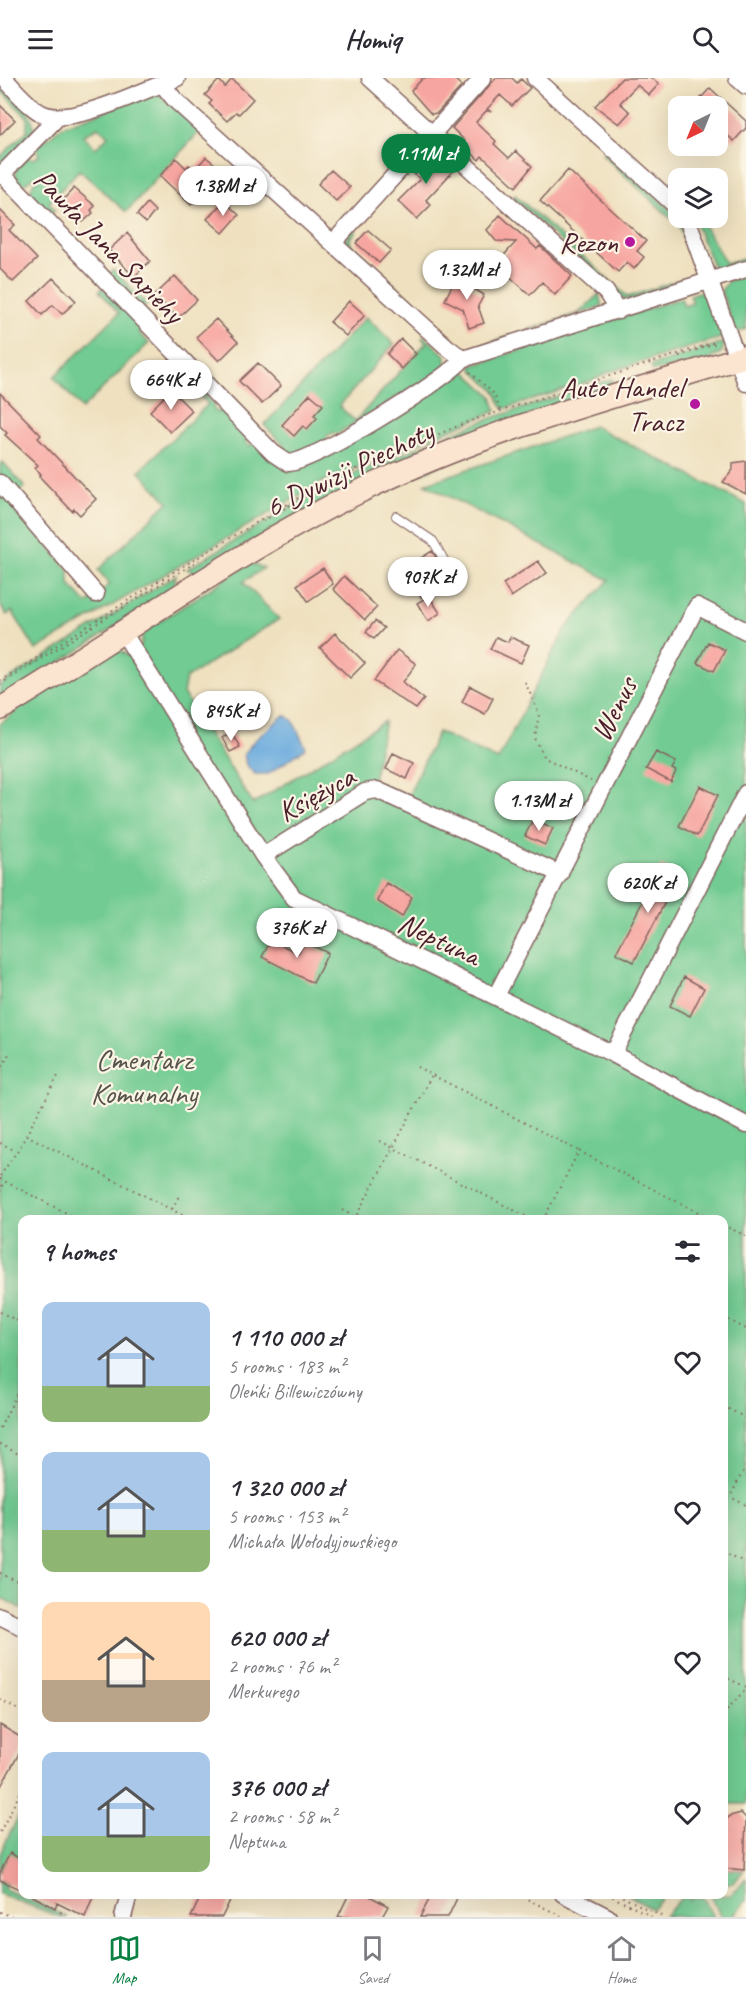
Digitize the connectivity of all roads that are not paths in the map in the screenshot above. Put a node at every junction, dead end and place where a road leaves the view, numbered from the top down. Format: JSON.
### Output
{"nodes":[{"id":1,"x":4,"y":78,"type":"edge"},
{"id":2,"x":370,"y":78,"type":"edge"},
{"id":3,"x":483,"y":78,"type":"edge"},
{"id":4,"x":535,"y":78,"type":"edge"},
{"id":5,"x":737,"y":78,"type":"edge"},
{"id":6,"x":170,"y":81,"type":"edge"},
{"id":7,"x":746,"y":86,"type":"edge"},
{"id":8,"x":57,"y":118,"type":"junction"},
{"id":9,"x":432,"y":134,"type":"junction"},
{"id":10,"x":1,"y":175,"type":"edge"},
{"id":11,"x":668,"y":199,"type":"edge"},
{"id":12,"x":691,"y":228,"type":"edge"},
{"id":13,"x":333,"y":243,"type":"junction"},
{"id":14,"x":746,"y":269,"type":"edge"},
{"id":15,"x":711,"y":281,"type":"junction"},
{"id":16,"x":618,"y":311,"type":"junction"},
{"id":17,"x":742,"y":357,"type":"edge"},
{"id":18,"x":464,"y":359,"type":"junction"},
{"id":19,"x":746,"y":383,"type":"edge"},
{"id":20,"x":0,"y":483,"type":"edge"},
{"id":21,"x":396,"y":516,"type":"dead end"},
{"id":22,"x":444,"y":560,"type":"dead end"},
{"id":23,"x":96,"y":594,"type":"dead end"},
{"id":24,"x":746,"y":631,"type":"edge"},
{"id":25,"x":123,"y":632,"type":"junction"},
{"id":26,"x":8,"y":704,"type":"edge"},
{"id":27,"x":0,"y":716,"type":"edge"},
{"id":28,"x":746,"y":793,"type":"edge"},
{"id":29,"x":263,"y":856,"type":"junction"},
{"id":30,"x":560,"y":874,"type":"junction"},
{"id":31,"x":496,"y":996,"type":"junction"},
{"id":32,"x":613,"y":1054,"type":"junction"},
{"id":33,"x":746,"y":1125,"type":"edge"},
{"id":34,"x":0,"y":1616,"type":"edge"},
{"id":35,"x":18,"y":1625,"type":"edge"},
{"id":36,"x":128,"y":1899,"type":"edge"},
{"id":37,"x":573,"y":1899,"type":"edge"},
{"id":38,"x":123,"y":1917,"type":"edge"},
{"id":39,"x":608,"y":1917,"type":"edge"}],
"edges":[{"from":1,"to":8,"type":"street"},
{"from":2,"to":9,"type":"street"},
{"from":3,"to":9,"type":"street"},
{"from":4,"to":11,"type":"street"},
{"from":5,"to":7,"type":"street"},
{"from":6,"to":8,"type":"street"},
{"from":6,"to":13,"type":"street"},
{"from":8,"to":10,"type":"street"},
{"from":9,"to":13,"type":"street"},
{"from":9,"to":16,"type":"street"},
{"from":10,"to":18,"type":"street","name":"Pawła Jana Sapiehy"},
{"from":12,"to":15,"type":"street"},
{"from":13,"to":18,"type":"street"},
{"from":14,"to":15,"type":"street"},
{"from":15,"to":16,"type":"street"},
{"from":15,"to":17,"type":"street"},
{"from":16,"to":18,"type":"street"},
{"from":17,"to":19,"type":"street"},
{"from":17,"to":25,"type":"street","name":"6 Dywizji Piechoty"},
{"from":20,"to":23,"type":"street"},
{"from":21,"to":22,"type":"lane"},
{"from":24,"to":30,"type":"street","name":"Wenus"},
{"from":25,"to":26,"type":"street","name":"6 Dywizji Piechoty"},
{"from":25,"to":29,"type":"street","name":"Neptuna"},
{"from":26,"to":27,"type":"street","name":"6 Dywizji Piechoty"},
{"from":28,"to":32,"type":"street"},
{"from":29,"to":30,"type":"street","name":"Księżyca"},
{"from":29,"to":31,"type":"street","name":"Neptuna"},
{"from":30,"to":31,"type":"street","name":"Wenus"},
{"from":31,"to":32,"type":"street","name":"Neptuna"},
{"from":32,"to":33,"type":"street","name":"Neptuna"},
{"from":34,"to":35,"type":"street"},
{"from":36,"to":38,"type":"street"},
{"from":37,"to":39,"type":"street"}]}
